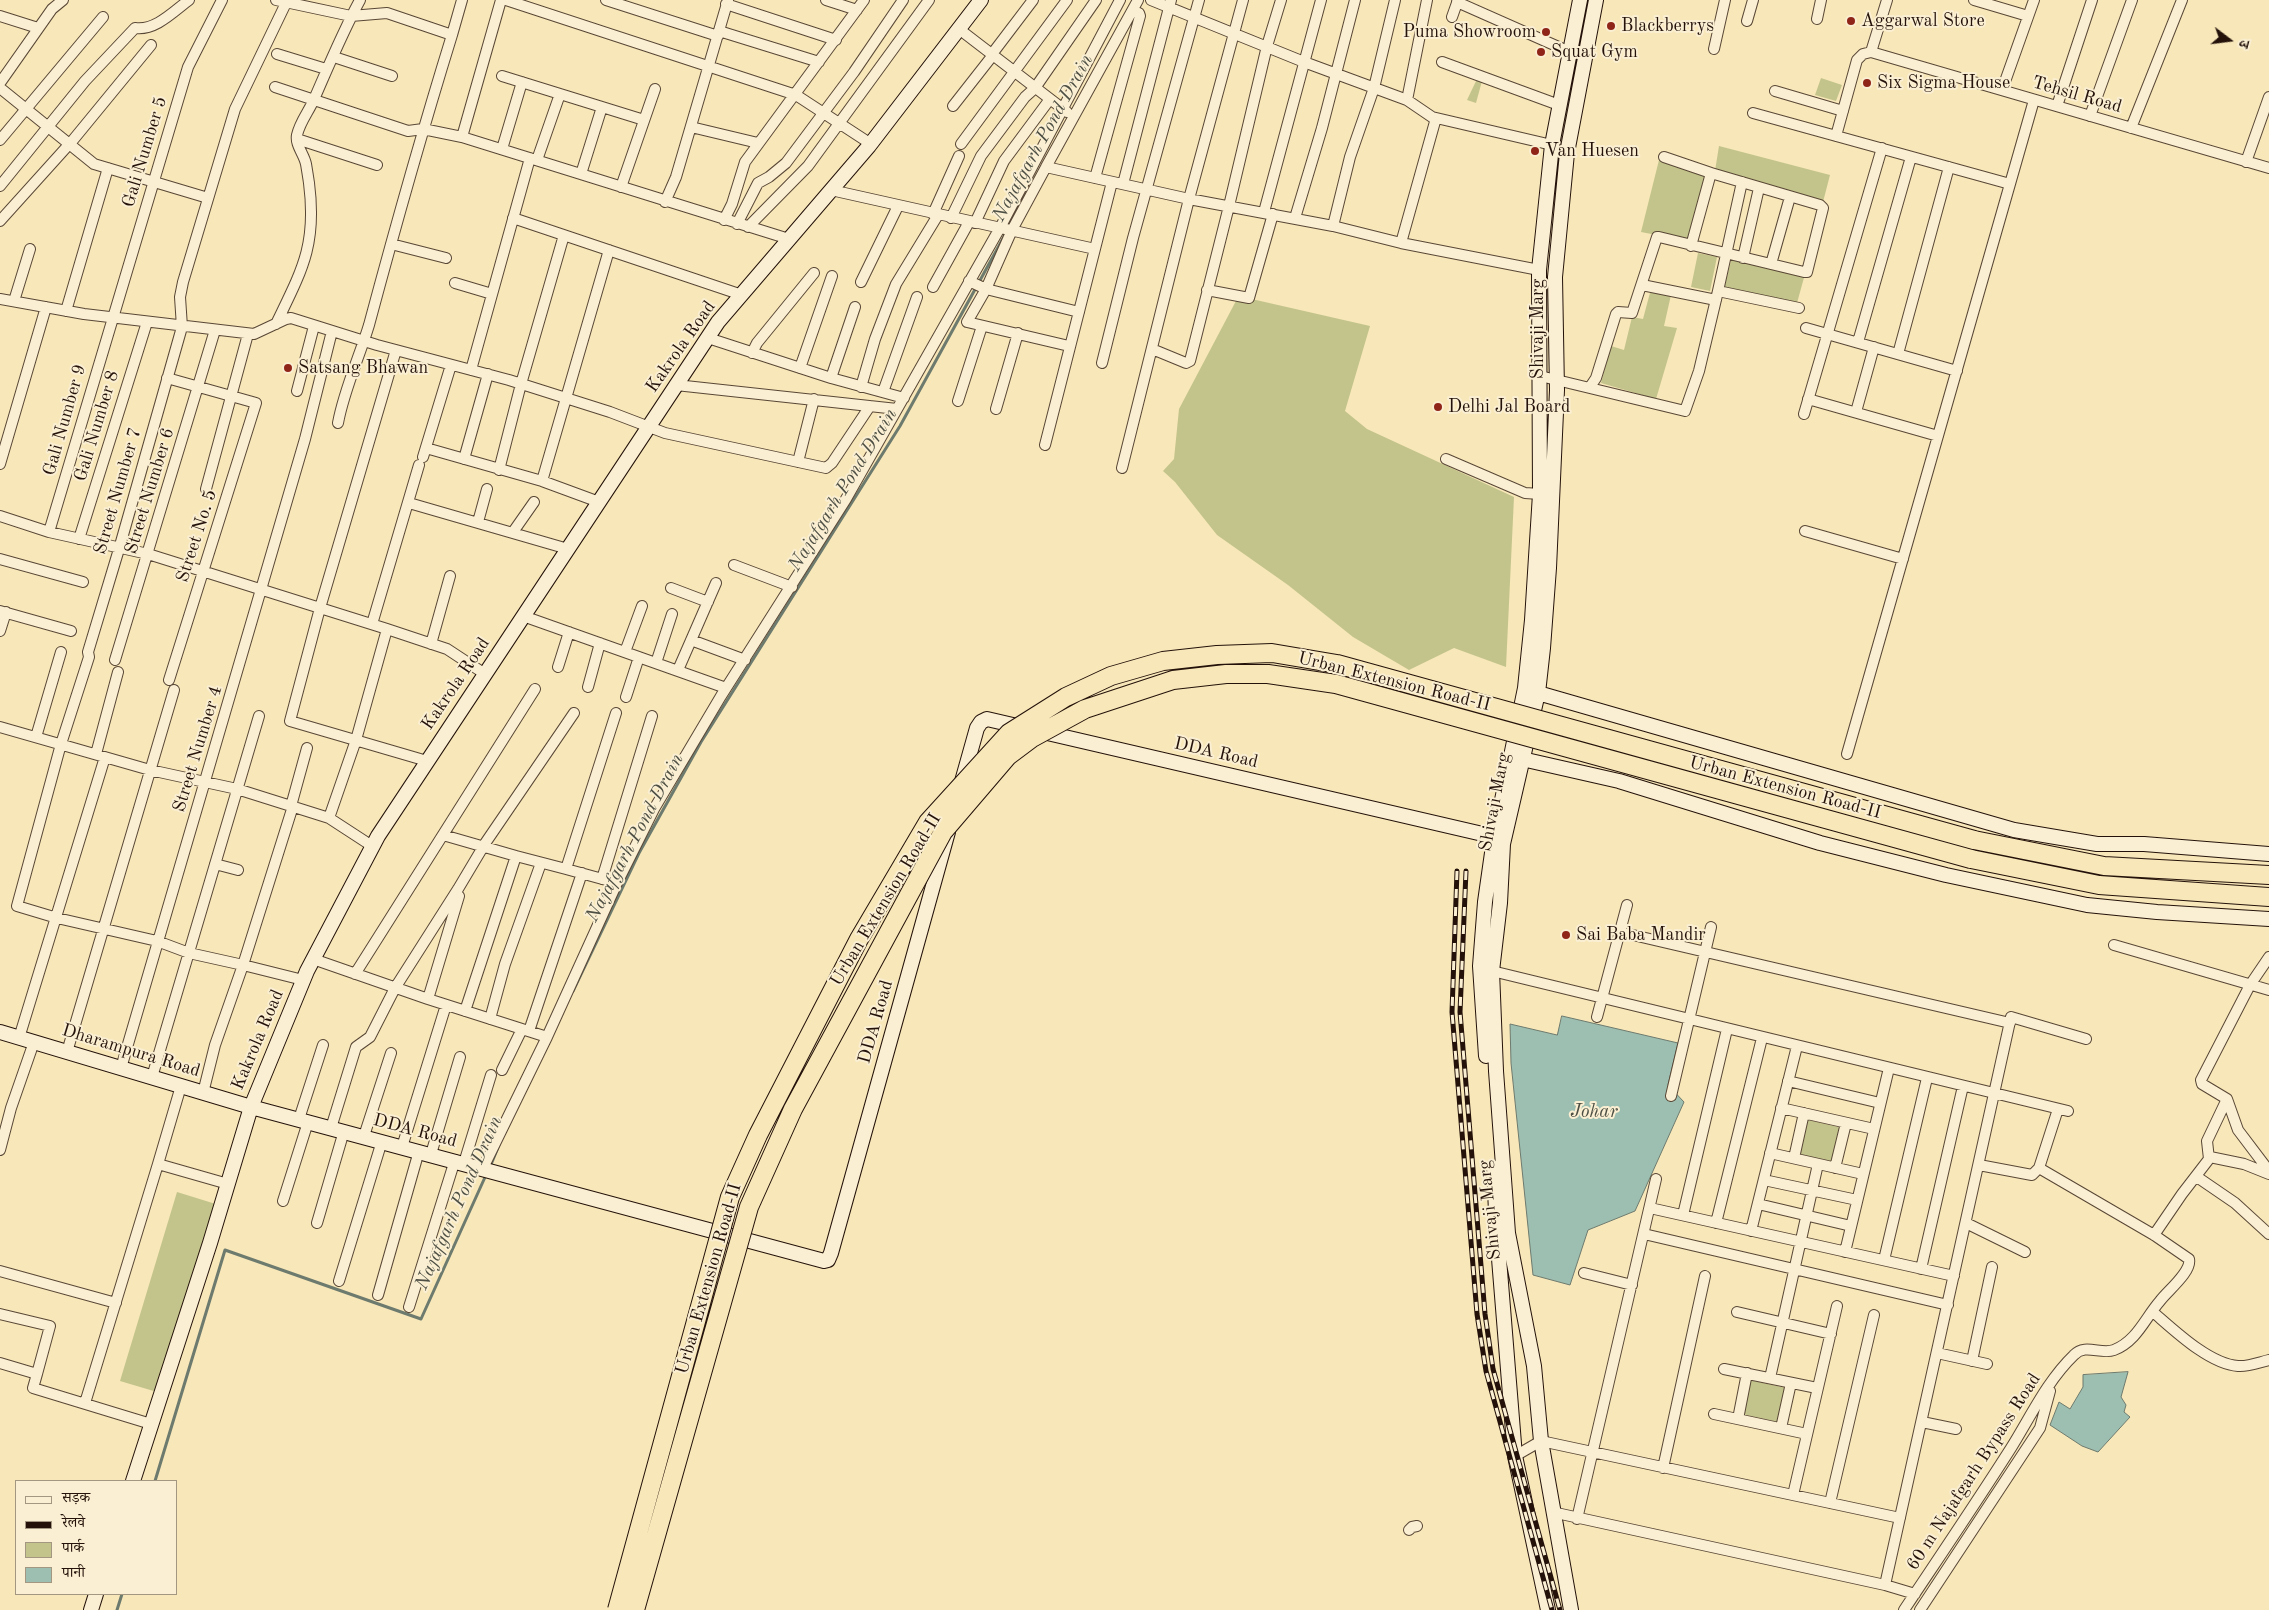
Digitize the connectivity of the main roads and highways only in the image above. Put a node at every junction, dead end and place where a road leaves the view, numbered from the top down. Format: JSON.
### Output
{"nodes":[{"id":1,"x":2269,"y":875,"type":"edge"},
{"id":2,"x":2269,"y":897,"type":"edge"},
{"id":3,"x":617,"y":1610,"type":"edge"},
{"id":4,"x":635,"y":1610,"type":"edge"}],
"edges":[{"from":1,"to":3,"type":"highway","name":"Urban Extension Road-II","bridge":true},
{"from":2,"to":4,"type":"highway","name":"Urban Extension Road-II","bridge":true}]}
